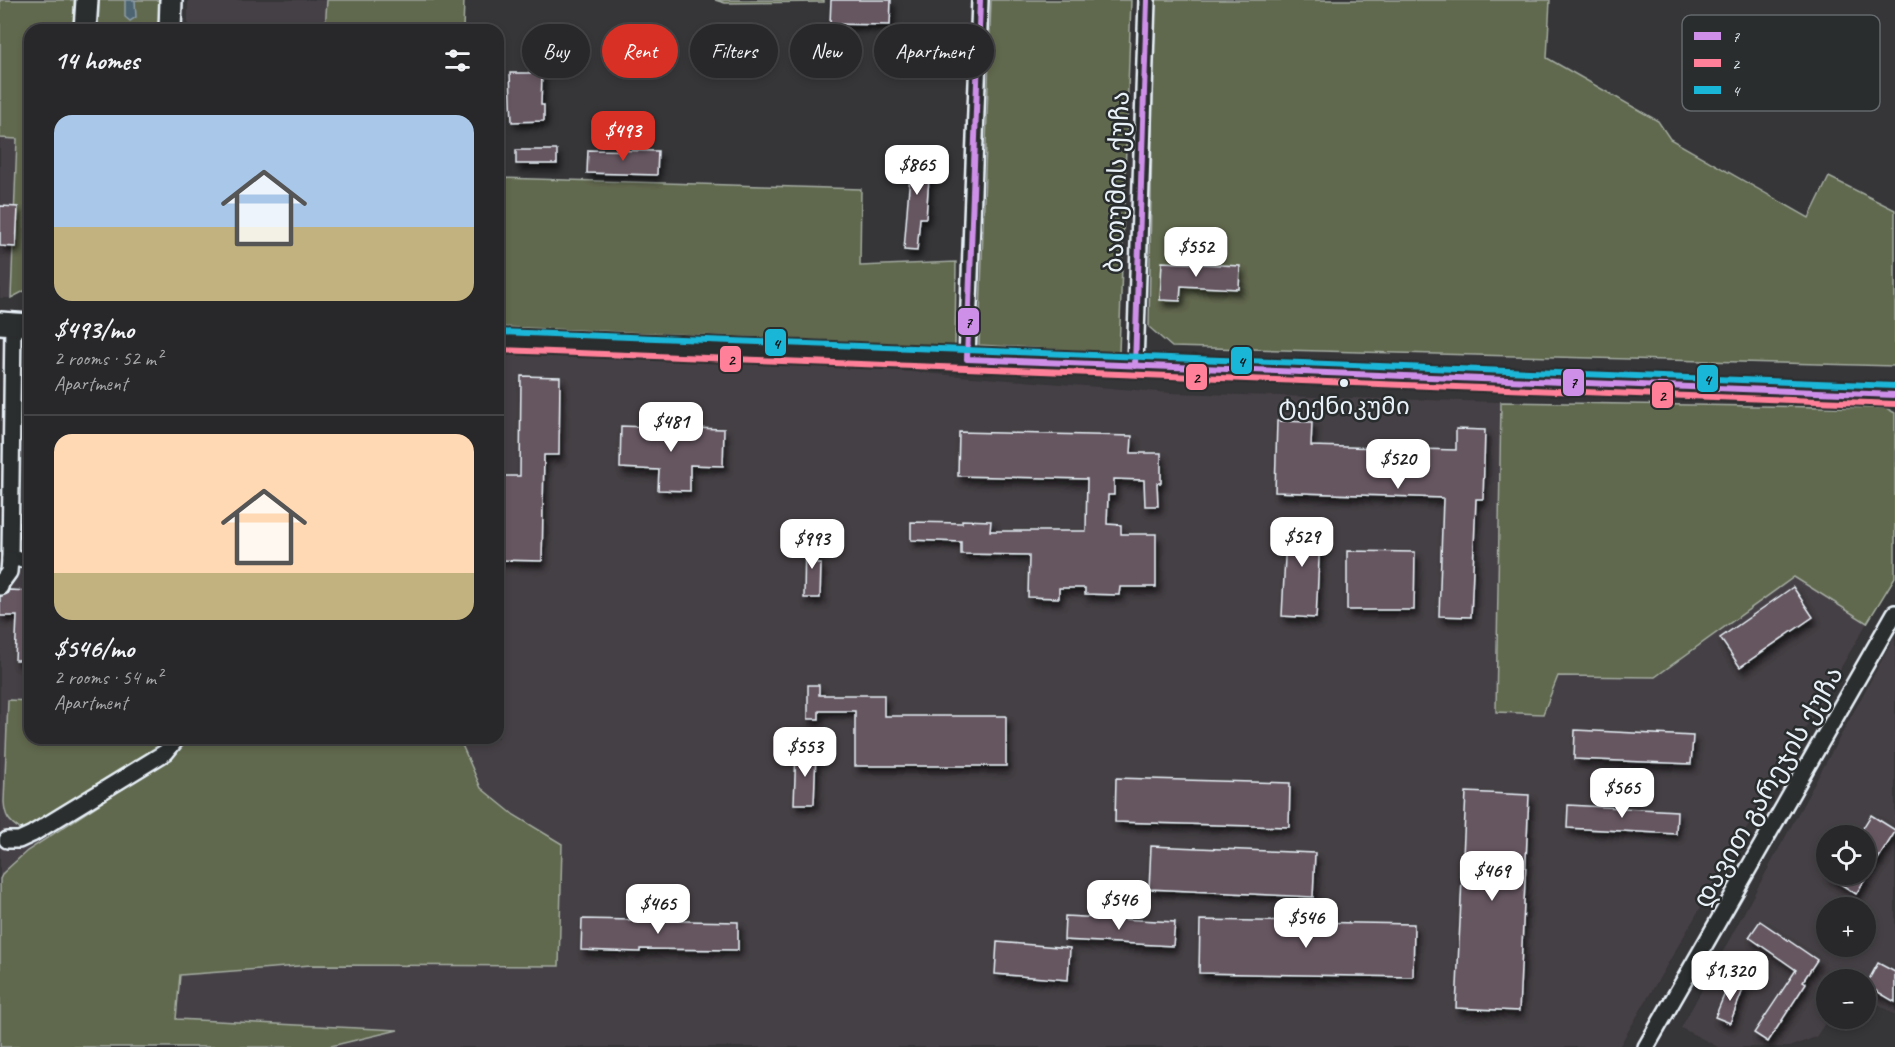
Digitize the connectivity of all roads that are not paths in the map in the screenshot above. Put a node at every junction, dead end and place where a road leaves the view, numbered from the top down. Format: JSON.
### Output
{"nodes":[{"id":1,"x":87,"y":0,"type":"edge"},
{"id":2,"x":171,"y":0,"type":"edge"},
{"id":3,"x":980,"y":0,"type":"edge"},
{"id":4,"x":1147,"y":0,"type":"edge"},
{"id":5,"x":85,"y":24,"type":"edge"},
{"id":6,"x":170,"y":24,"type":"edge"},
{"id":7,"x":14,"y":324,"type":"edge"},
{"id":8,"x":504,"y":341,"type":"edge"},
{"id":9,"x":967,"y":359,"type":"junction"},
{"id":10,"x":1134,"y":366,"type":"junction"},
{"id":11,"x":1895,"y":395,"type":"edge"},
{"id":12,"x":10,"y":559,"type":"junction"},
{"id":13,"x":24,"y":559,"type":"edge"},
{"id":14,"x":0,"y":587,"type":"edge"},
{"id":15,"x":1895,"y":613,"type":"edge"},
{"id":16,"x":172,"y":744,"type":"edge"},
{"id":17,"x":2,"y":841,"type":"edge"},
{"id":18,"x":1646,"y":1047,"type":"edge"}],
"edges":[{"from":1,"to":5,"type":"street"},
{"from":2,"to":6,"type":"street"},
{"from":3,"to":9,"type":"street"},
{"from":4,"to":10,"type":"street","name":"ბათუმის ქუჩა"},
{"from":7,"to":12,"type":"street"},
{"from":8,"to":9,"type":"street"},
{"from":9,"to":10,"type":"street"},
{"from":10,"to":11,"type":"street"},
{"from":12,"to":13,"type":"street"},
{"from":12,"to":14,"type":"street"},
{"from":15,"to":18,"type":"street","name":"დავით გარეჯის ქუჩა"},
{"from":16,"to":17,"type":"street"}]}
